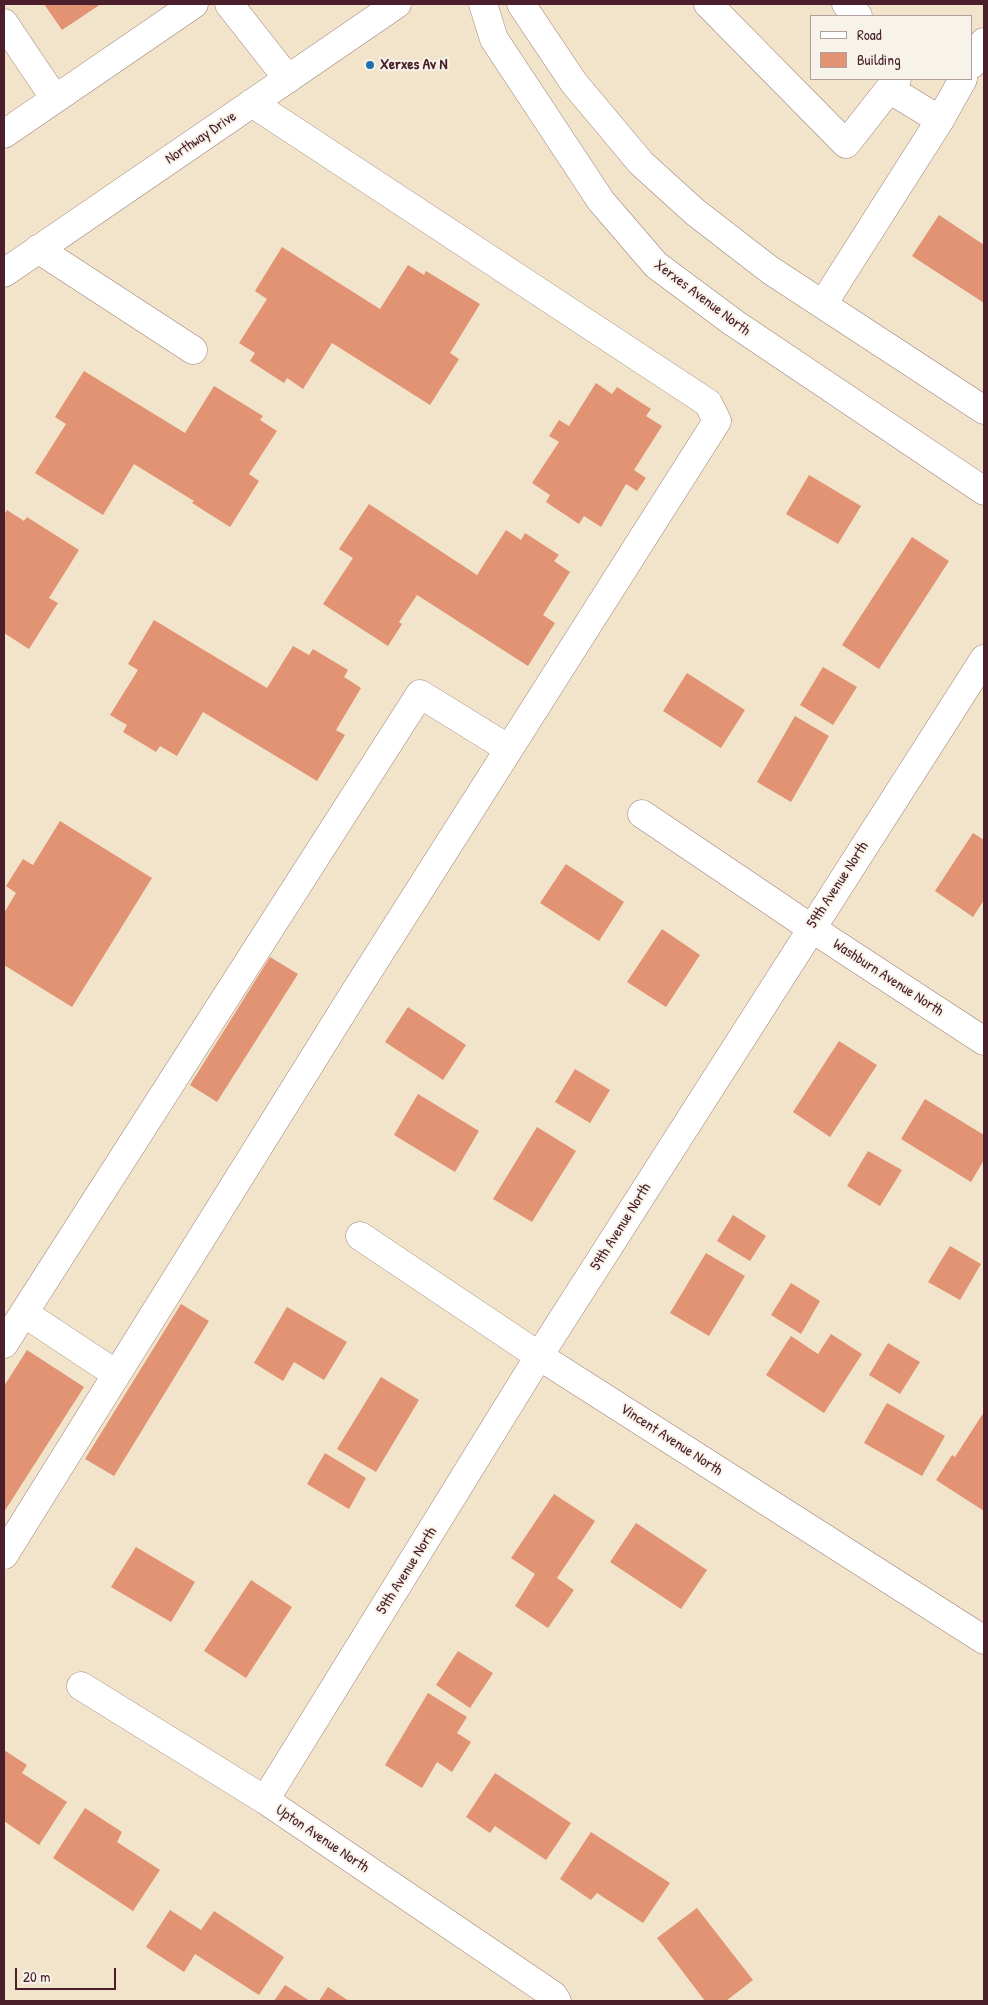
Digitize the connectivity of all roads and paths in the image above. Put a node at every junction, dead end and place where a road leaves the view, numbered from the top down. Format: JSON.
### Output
{"nodes":[{"id":1,"x":194,"y":4,"type":"edge"},
{"id":2,"x":229,"y":4,"type":"edge"},
{"id":3,"x":397,"y":4,"type":"edge"},
{"id":4,"x":483,"y":4,"type":"edge"},
{"id":5,"x":521,"y":4,"type":"edge"},
{"id":6,"x":708,"y":4,"type":"edge"},
{"id":7,"x":846,"y":4,"type":"edge"},
{"id":8,"x":857,"y":15,"type":"edge"},
{"id":9,"x":4,"y":24,"type":"edge"},
{"id":10,"x":984,"y":42,"type":"edge"},
{"id":11,"x":973,"y":62,"type":"edge"},
{"id":12,"x":288,"y":79,"type":"junction"},
{"id":13,"x":963,"y":80,"type":"edge"},
{"id":14,"x":893,"y":84,"type":"edge"},
{"id":15,"x":55,"y":99,"type":"junction"},
{"id":16,"x":252,"y":103,"type":"junction"},
{"id":17,"x":940,"y":120,"type":"junction"},
{"id":18,"x":4,"y":134,"type":"edge"},
{"id":19,"x":38,"y":249,"type":"junction"},
{"id":20,"x":4,"y":273,"type":"edge"},
{"id":21,"x":823,"y":304,"type":"junction"},
{"id":22,"x":193,"y":350,"type":"dead end"},
{"id":23,"x":984,"y":410,"type":"edge"},
{"id":24,"x":984,"y":491,"type":"edge"},
{"id":25,"x":984,"y":659,"type":"edge"},
{"id":26,"x":509,"y":748,"type":"junction"},
{"id":27,"x":642,"y":814,"type":"dead end"},
{"id":28,"x":811,"y":928,"type":"junction"},
{"id":29,"x":984,"y":1041,"type":"edge"},
{"id":30,"x":360,"y":1236,"type":"dead end"},
{"id":31,"x":24,"y":1313,"type":"junction"},
{"id":32,"x":4,"y":1344,"type":"edge"},
{"id":33,"x":539,"y":1356,"type":"junction"},
{"id":34,"x":116,"y":1374,"type":"junction"},
{"id":35,"x":4,"y":1555,"type":"edge"},
{"id":36,"x":984,"y":1640,"type":"edge"},
{"id":37,"x":81,"y":1686,"type":"dead end"},
{"id":38,"x":265,"y":1800,"type":"junction"},
{"id":39,"x":557,"y":2001,"type":"edge"}],
"edges":[{"from":1,"to":15,"type":"street"},
{"from":2,"to":12,"type":"street"},
{"from":3,"to":12,"type":"street","name":"Northway Drive"},
{"from":4,"to":24,"type":"street","name":"Xerxes Avenue North"},
{"from":5,"to":21,"type":"street"},
{"from":6,"to":14,"type":"street"},
{"from":7,"to":8,"type":"street"},
{"from":9,"to":15,"type":"street"},
{"from":10,"to":11,"type":"street"},
{"from":12,"to":16,"type":"street","name":"Northway Drive"},
{"from":13,"to":17,"type":"street"},
{"from":14,"to":17,"type":"street"},
{"from":15,"to":18,"type":"street"},
{"from":16,"to":19,"type":"street","name":"Northway Drive"},
{"from":16,"to":26,"type":"street"},
{"from":17,"to":21,"type":"street"},
{"from":19,"to":20,"type":"street","name":"Northway Drive"},
{"from":19,"to":22,"type":"street"},
{"from":21,"to":23,"type":"street"},
{"from":25,"to":28,"type":"street","name":"59th Avenue North"},
{"from":26,"to":31,"type":"street"},
{"from":26,"to":34,"type":"street"},
{"from":27,"to":28,"type":"street","name":"Washburn Avenue North"},
{"from":28,"to":29,"type":"street","name":"Washburn Avenue North"},
{"from":28,"to":33,"type":"street","name":"59th Avenue North"},
{"from":30,"to":33,"type":"street","name":"Vincent Avenue North"},
{"from":31,"to":32,"type":"street"},
{"from":31,"to":34,"type":"street"},
{"from":33,"to":36,"type":"street","name":"Vincent Avenue North"},
{"from":33,"to":38,"type":"street","name":"59th Avenue North"},
{"from":34,"to":35,"type":"street"},
{"from":37,"to":38,"type":"street","name":"Upton Avenue North"},
{"from":38,"to":39,"type":"street","name":"Upton Avenue North"}]}
